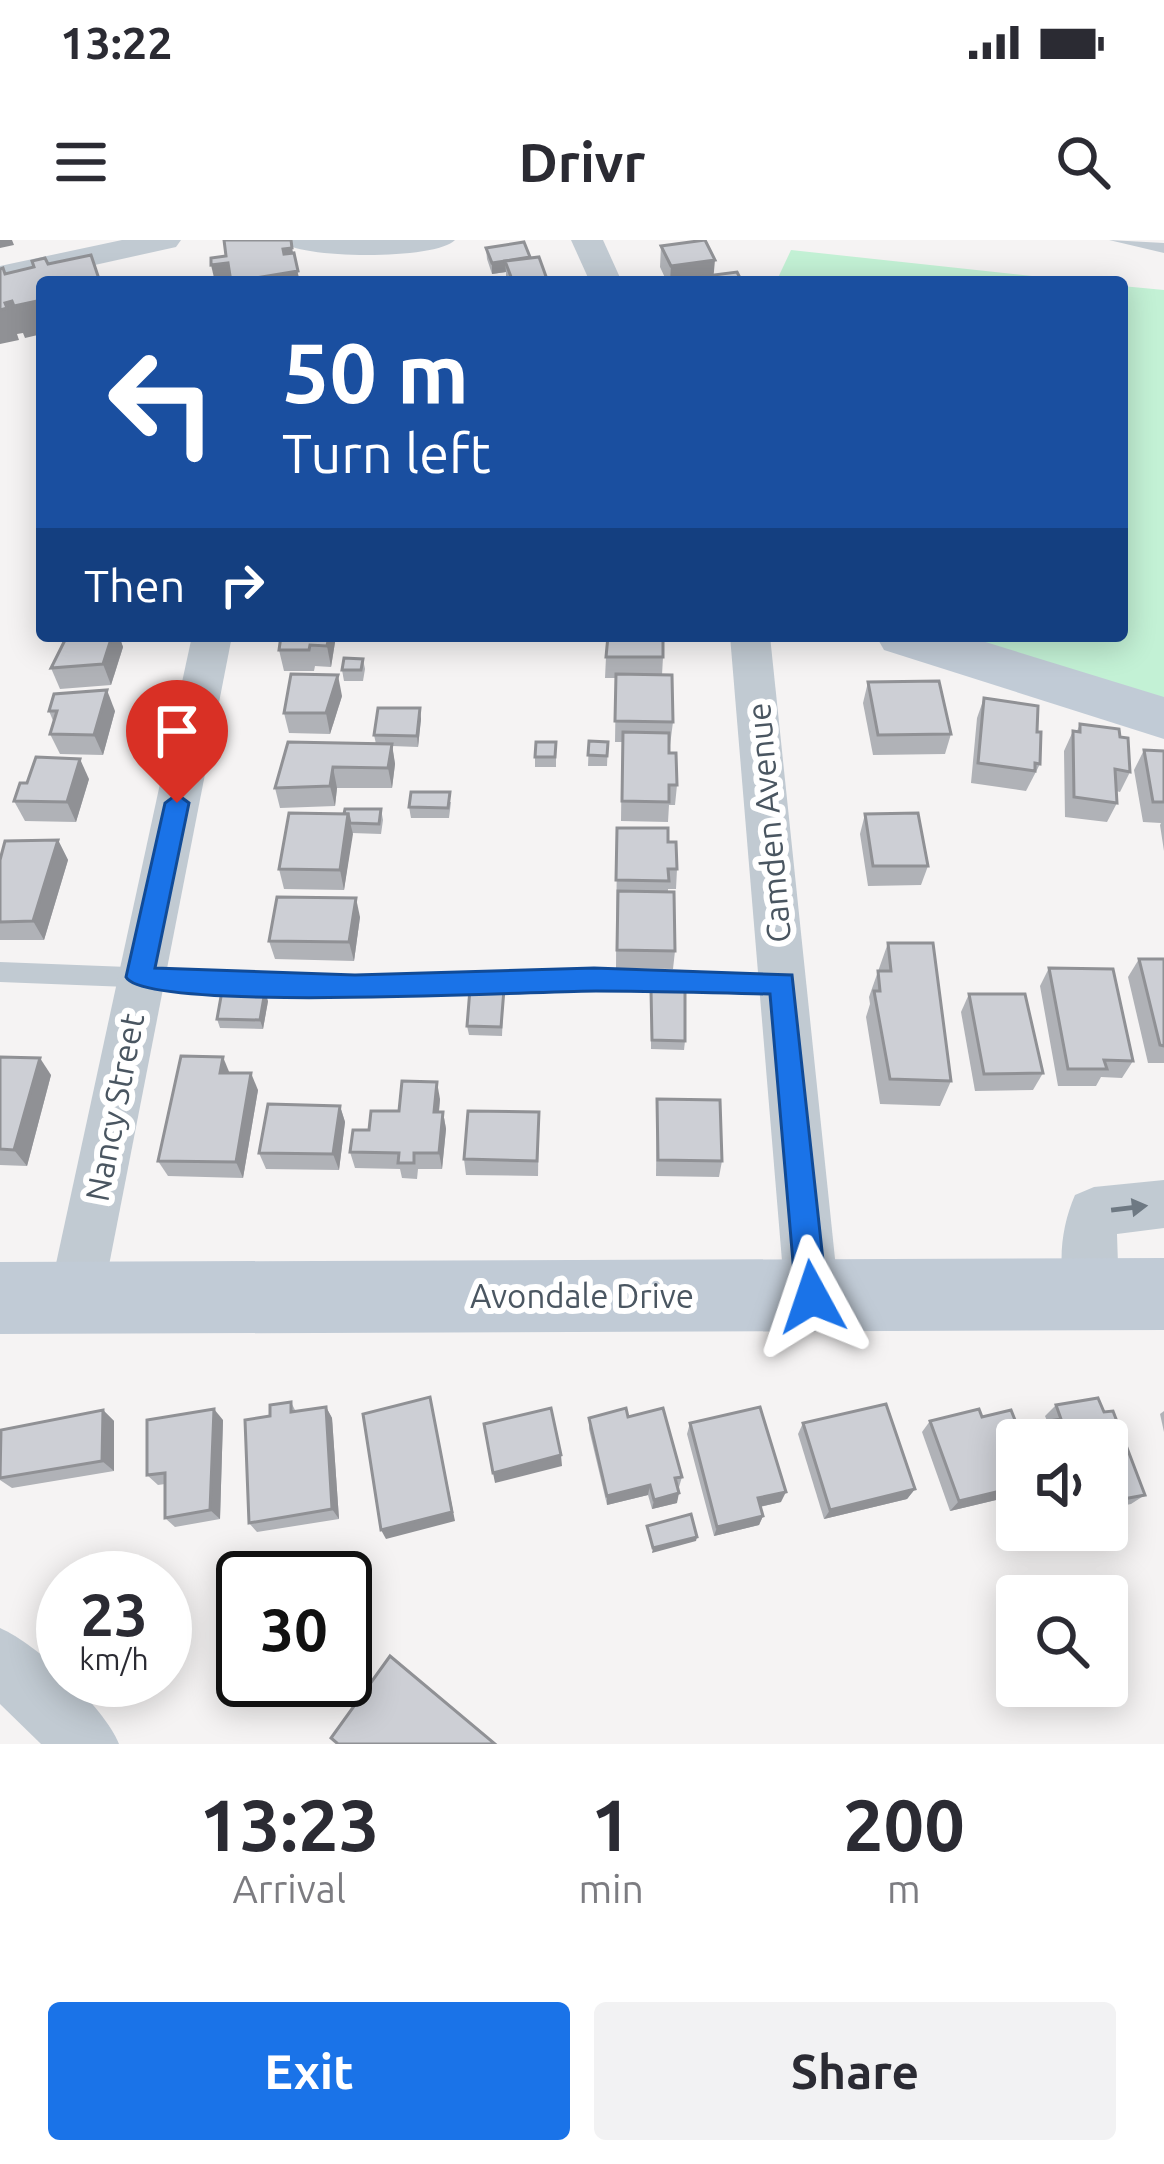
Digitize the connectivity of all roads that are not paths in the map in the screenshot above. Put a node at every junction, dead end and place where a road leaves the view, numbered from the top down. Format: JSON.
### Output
{"nodes":[{"id":1,"x":165,"y":240,"type":"edge"},
{"id":2,"x":295,"y":240,"type":"edge"},
{"id":3,"x":439,"y":240,"type":"edge"},
{"id":4,"x":587,"y":240,"type":"edge"},
{"id":5,"x":1117,"y":240,"type":"edge"},
{"id":6,"x":1164,"y":248,"type":"edge"},
{"id":7,"x":0,"y":276,"type":"edge"},
{"id":8,"x":603,"y":276,"type":"edge"},
{"id":9,"x":211,"y":642,"type":"edge"},
{"id":10,"x":751,"y":642,"type":"edge"},
{"id":11,"x":922,"y":642,"type":"edge"},
{"id":12,"x":1164,"y":718,"type":"edge"},
{"id":13,"x":0,"y":972,"type":"edge"},
{"id":14,"x":140,"y":977,"type":"junction"},
{"id":15,"x":783,"y":983,"type":"junction"},
{"id":16,"x":1164,"y":1204,"type":"edge"},
{"id":17,"x":1128,"y":1295,"type":"edge"},
{"id":18,"x":76,"y":1296,"type":"junction"},
{"id":19,"x":812,"y":1297,"type":"junction"},
{"id":20,"x":0,"y":1298,"type":"edge"},
{"id":21,"x":0,"y":1660,"type":"edge"},
{"id":22,"x":86,"y":1744,"type":"edge"}],
"edges":[{"from":1,"to":7,"type":"street"},
{"from":2,"to":3,"type":"street"},
{"from":4,"to":8,"type":"street"},
{"from":5,"to":6,"type":"lane"},
{"from":9,"to":14,"type":"street","name":"Nancy Street"},
{"from":10,"to":15,"type":"street","name":"Camden Avenue"},
{"from":11,"to":12,"type":"main road"},
{"from":13,"to":14,"type":"lane"},
{"from":14,"to":15,"type":"lane"},
{"from":14,"to":18,"type":"street","name":"Nancy Street"},
{"from":15,"to":19,"type":"street","name":"Camden Avenue"},
{"from":17,"to":16,"type":"street","one_way":true},
{"from":17,"to":19,"type":"main road","name":"Avondale Drive"},
{"from":18,"to":19,"type":"main road","name":"Avondale Drive"},
{"from":18,"to":20,"type":"main road","name":"Avondale Drive"},
{"from":21,"to":22,"type":"street"}]}
